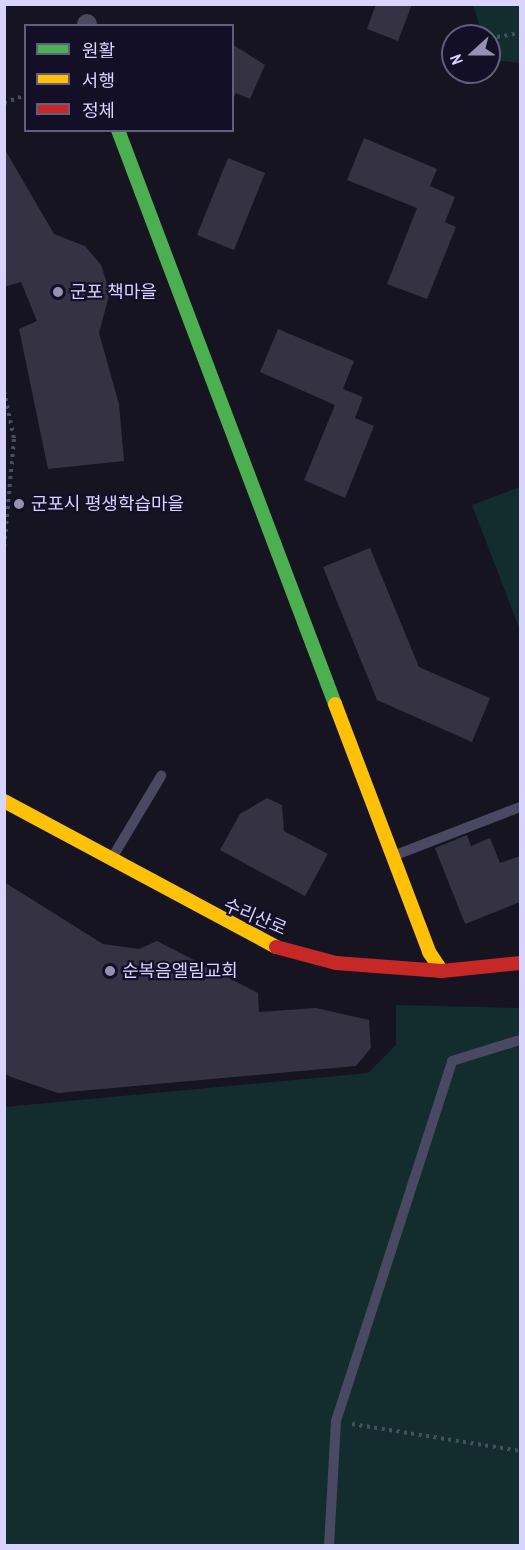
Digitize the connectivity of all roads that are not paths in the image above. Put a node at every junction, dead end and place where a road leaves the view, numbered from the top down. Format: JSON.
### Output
{"nodes":[{"id":1,"x":119,"y":132,"type":"edge"},
{"id":2,"x":161,"y":776,"type":"dead end"},
{"id":3,"x":4,"y":801,"type":"edge"},
{"id":4,"x":520,"y":807,"type":"edge"},
{"id":5,"x":393,"y":856,"type":"junction"},
{"id":6,"x":111,"y":861,"type":"junction"},
{"id":7,"x":520,"y":963,"type":"edge"},
{"id":8,"x":442,"y":971,"type":"junction"},
{"id":9,"x":520,"y":1040,"type":"edge"},
{"id":10,"x":329,"y":1545,"type":"edge"}],
"edges":[{"from":1,"to":5,"type":"street"},
{"from":2,"to":6,"type":"lane"},
{"from":3,"to":6,"type":"street","name":"수리산로"},
{"from":4,"to":5,"type":"lane"},
{"from":5,"to":8,"type":"street"},
{"from":6,"to":8,"type":"street","name":"수리산로"},
{"from":7,"to":8,"type":"street","name":"수리산로"},
{"from":9,"to":10,"type":"lane"}]}
